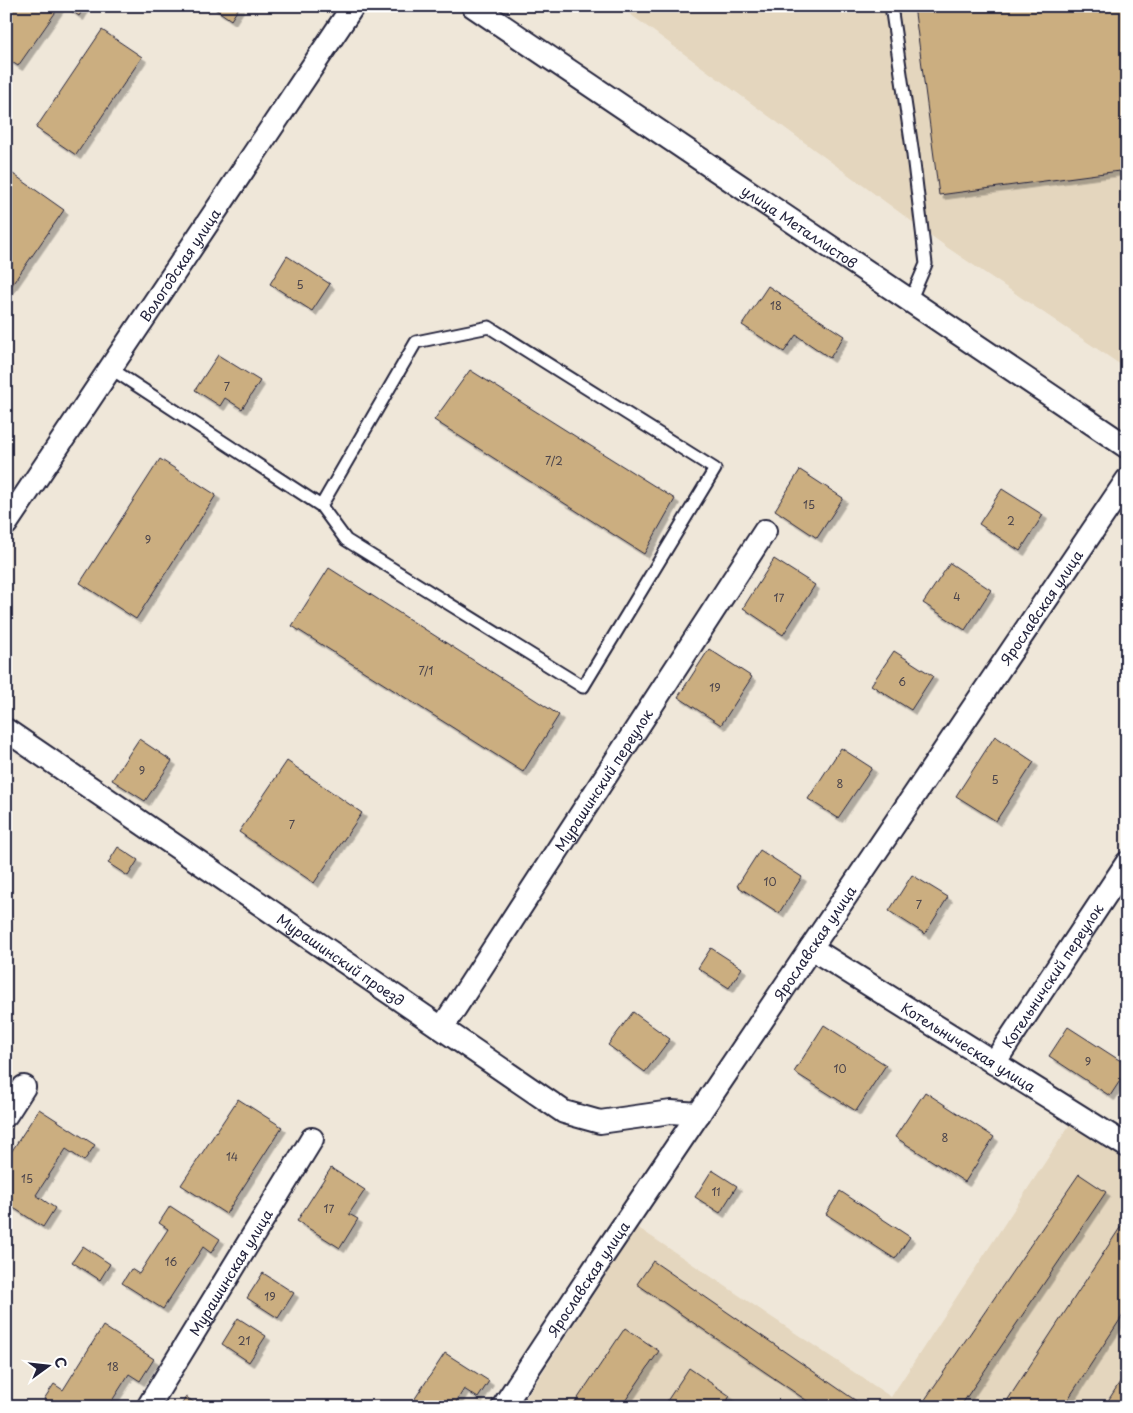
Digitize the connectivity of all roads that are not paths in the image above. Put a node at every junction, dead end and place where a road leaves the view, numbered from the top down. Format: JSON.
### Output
{"nodes":[{"id":1,"x":353,"y":6,"type":"edge"},
{"id":2,"x":473,"y":6,"type":"edge"},
{"id":3,"x":891,"y":6,"type":"edge"},
{"id":4,"x":910,"y":301,"type":"junction"},
{"id":5,"x":110,"y":368,"type":"junction"},
{"id":6,"x":1127,"y":446,"type":"edge"},
{"id":7,"x":1127,"y":480,"type":"edge"},
{"id":8,"x":321,"y":506,"type":"junction"},
{"id":9,"x":6,"y":524,"type":"edge"},
{"id":10,"x":765,"y":531,"type":"dead end"},
{"id":11,"x":6,"y":730,"type":"edge"},
{"id":12,"x":1127,"y":863,"type":"edge"},
{"id":13,"x":811,"y":948,"type":"junction"},
{"id":14,"x":442,"y":1028,"type":"junction"},
{"id":15,"x":994,"y":1063,"type":"junction"},
{"id":16,"x":24,"y":1087,"type":"dead end"},
{"id":17,"x":699,"y":1114,"type":"junction"},
{"id":18,"x":6,"y":1115,"type":"edge"},
{"id":19,"x":312,"y":1139,"type":"dead end"},
{"id":20,"x":1127,"y":1146,"type":"edge"},
{"id":21,"x":148,"y":1407,"type":"edge"},
{"id":22,"x":503,"y":1407,"type":"edge"}],
"edges":[{"from":1,"to":5,"type":"street","name":"Вологодская улица"},
{"from":2,"to":4,"type":"street","name":"улица Металлистов"},
{"from":3,"to":4,"type":"lane"},
{"from":4,"to":6,"type":"street","name":"улица Металлистов"},
{"from":5,"to":8,"type":"lane"},
{"from":5,"to":9,"type":"street","name":"Вологодская улица"},
{"from":7,"to":13,"type":"street","name":"Ярославская улица"},
{"from":8,"to":8,"type":"lane"},
{"from":10,"to":14,"type":"street","name":"Мурашинский переулок"},
{"from":11,"to":14,"type":"street","name":"Мурашинский проезд"},
{"from":12,"to":15,"type":"street","name":"Котельничский переулок"},
{"from":13,"to":15,"type":"street","name":"Котельническая улица"},
{"from":13,"to":17,"type":"street","name":"Ярославская улица"},
{"from":14,"to":17,"type":"street","name":"Мурашинский проезд"},
{"from":15,"to":20,"type":"street","name":"Котельническая улица"},
{"from":16,"to":18,"type":"street"},
{"from":17,"to":22,"type":"street","name":"Ярославская улица"},
{"from":19,"to":21,"type":"street","name":"Мурашинская улица"}]}
